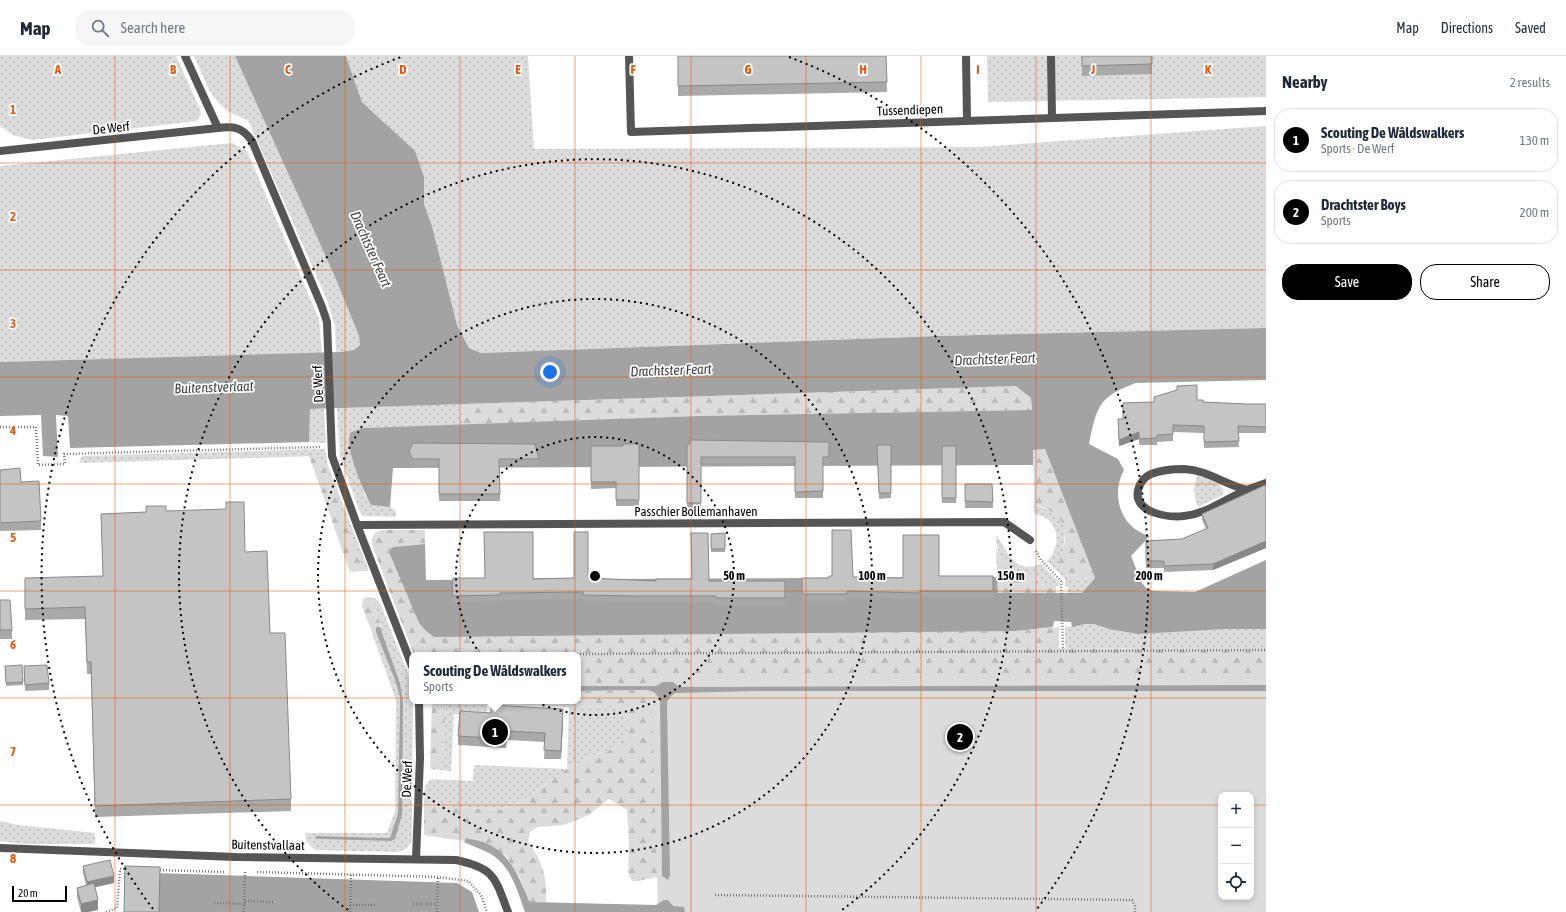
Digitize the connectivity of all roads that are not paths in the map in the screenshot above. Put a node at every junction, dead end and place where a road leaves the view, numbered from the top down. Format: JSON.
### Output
{"nodes":[{"id":1,"x":184,"y":56,"type":"edge"},
{"id":2,"x":629,"y":56,"type":"edge"},
{"id":3,"x":966,"y":56,"type":"edge"},
{"id":4,"x":1051,"y":56,"type":"edge"},
{"id":5,"x":1266,"y":110,"type":"edge"},
{"id":6,"x":1052,"y":117,"type":"junction"},
{"id":7,"x":967,"y":120,"type":"junction"},
{"id":8,"x":218,"y":128,"type":"junction"},
{"id":9,"x":2,"y":149,"type":"edge"},
{"id":10,"x":1266,"y":483,"type":"edge"},
{"id":11,"x":1248,"y":490,"type":"junction"},
{"id":12,"x":357,"y":524,"type":"junction"},
{"id":13,"x":1030,"y":540,"type":"road end"},
{"id":14,"x":409,"y":659,"type":"edge"},
{"id":15,"x":419,"y":704,"type":"edge"},
{"id":16,"x":0,"y":848,"type":"edge"},
{"id":17,"x":416,"y":859,"type":"junction"},
{"id":18,"x":508,"y":912,"type":"edge"}],
"edges":[{"from":1,"to":8,"type":"street"},
{"from":2,"to":7,"type":"street","name":"Tussendiepen"},
{"from":3,"to":7,"type":"street"},
{"from":4,"to":6,"type":"street"},
{"from":5,"to":6,"type":"street","name":"Tussendiepen"},
{"from":6,"to":7,"type":"street","name":"Tussendiepen"},
{"from":8,"to":9,"type":"street","name":"De Werf"},
{"from":8,"to":12,"type":"street","name":"De Werf"},
{"from":10,"to":11,"type":"street"},
{"from":11,"to":11,"type":"street"},
{"from":12,"to":13,"type":"street","name":"Passchier Bollemanhaven"},
{"from":12,"to":14,"type":"street","name":"De Werf"},
{"from":15,"to":17,"type":"street","name":"De Werf"},
{"from":16,"to":17,"type":"street","name":"Buitenstvallaat"},
{"from":17,"to":18,"type":"street","name":"Buitenstvallaat"}]}
